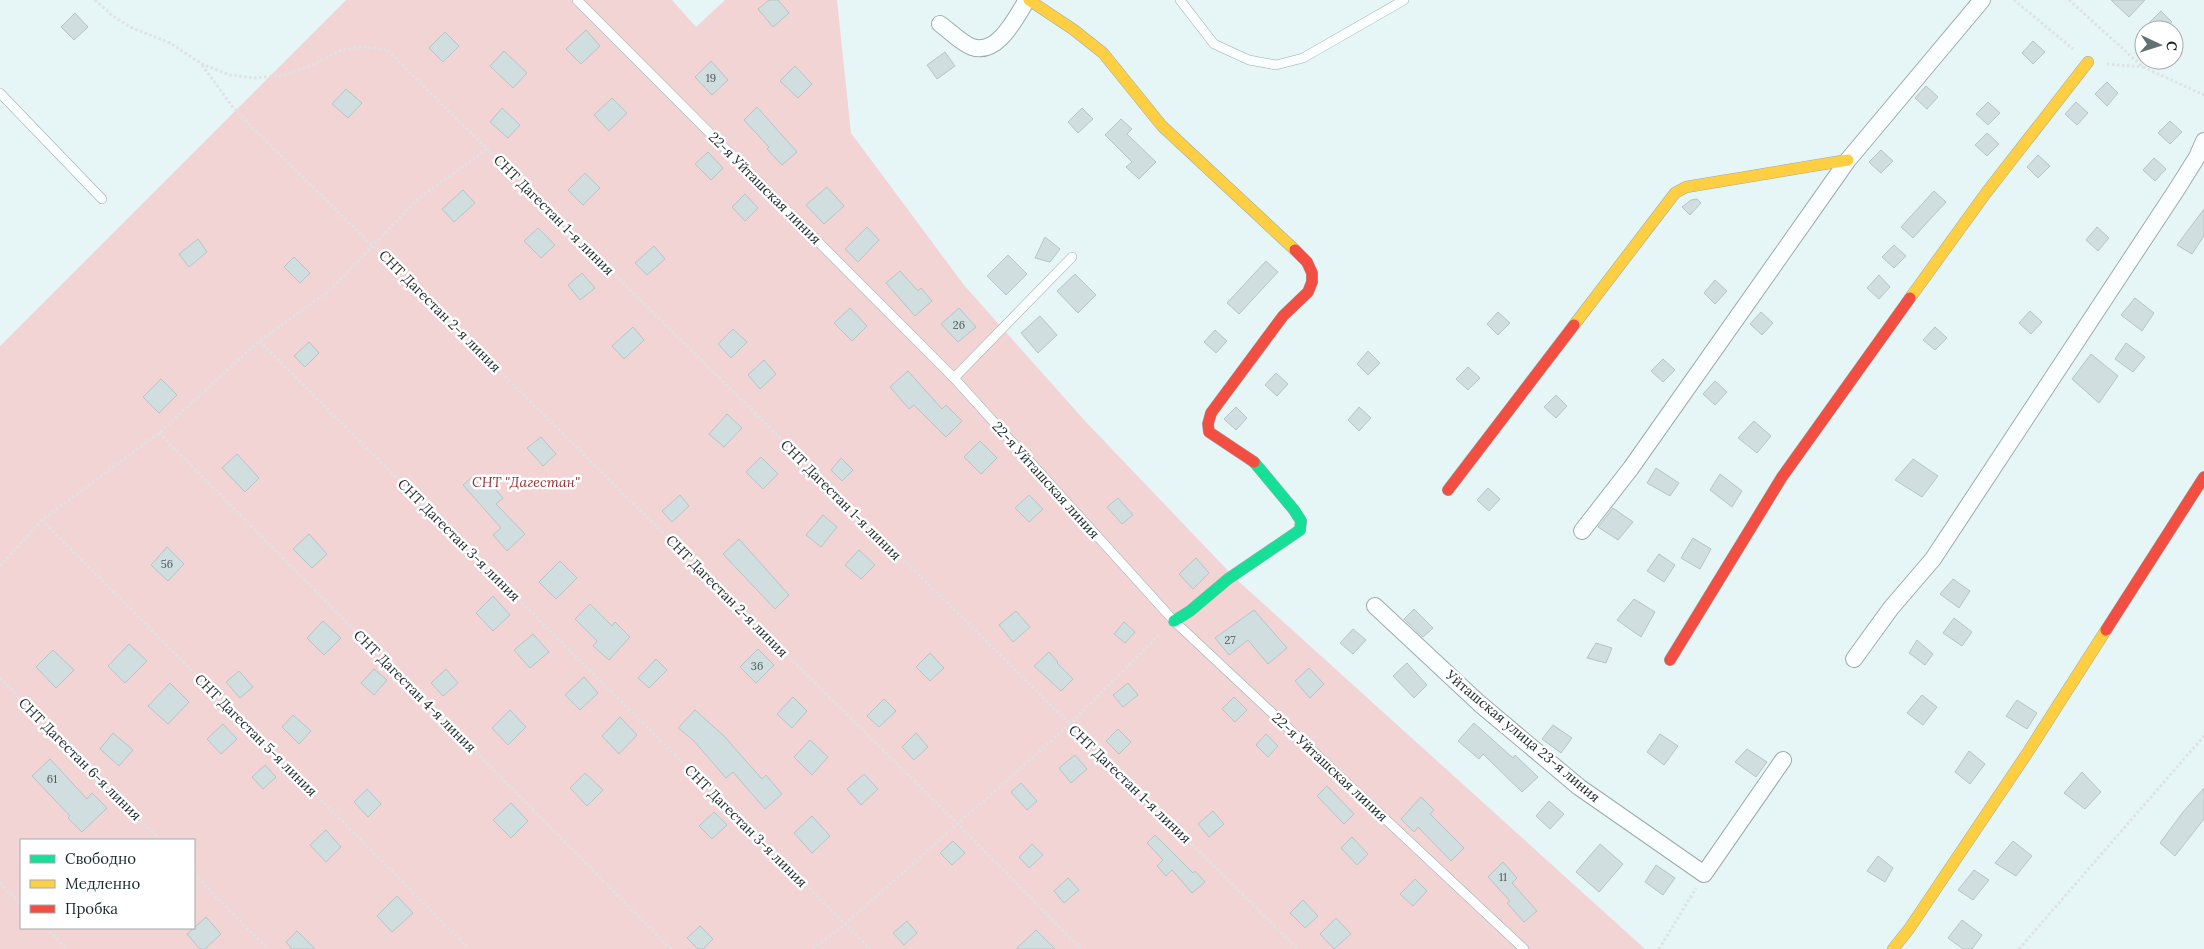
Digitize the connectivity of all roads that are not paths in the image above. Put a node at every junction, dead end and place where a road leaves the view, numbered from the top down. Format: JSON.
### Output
{"nodes":[{"id":1,"x":577,"y":0,"type":"edge"},
{"id":2,"x":1028,"y":0,"type":"edge"},
{"id":3,"x":1180,"y":0,"type":"edge"},
{"id":4,"x":1404,"y":0,"type":"edge"},
{"id":5,"x":1982,"y":0,"type":"edge"},
{"id":6,"x":940,"y":24,"type":"dead end"},
{"id":7,"x":2088,"y":62,"type":"road end"},
{"id":8,"x":0,"y":93,"type":"edge"},
{"id":9,"x":2204,"y":141,"type":"edge"},
{"id":10,"x":1848,"y":160,"type":"junction"},
{"id":11,"x":102,"y":199,"type":"dead end"},
{"id":12,"x":1072,"y":257,"type":"dead end"},
{"id":13,"x":954,"y":378,"type":"junction"},
{"id":14,"x":2204,"y":477,"type":"edge"},
{"id":15,"x":1448,"y":490,"type":"dead end"},
{"id":16,"x":1582,"y":531,"type":"dead end"},
{"id":17,"x":1375,"y":606,"type":"dead end"},
{"id":18,"x":1174,"y":621,"type":"junction"},
{"id":19,"x":1854,"y":659,"type":"dead end"},
{"id":20,"x":1670,"y":660,"type":"dead end"},
{"id":21,"x":1783,"y":760,"type":"dead end"},
{"id":22,"x":1524,"y":949,"type":"edge"},
{"id":23,"x":1893,"y":949,"type":"edge"}],
"edges":[{"from":1,"to":13,"type":"lane","name":"22-я Уйташская линия"},
{"from":2,"to":6,"type":"street"},
{"from":2,"to":18,"type":"street"},
{"from":3,"to":4,"type":"lane"},
{"from":5,"to":10,"type":"street"},
{"from":7,"to":20,"type":"street"},
{"from":8,"to":11,"type":"lane"},
{"from":9,"to":19,"type":"street"},
{"from":10,"to":15,"type":"street"},
{"from":10,"to":16,"type":"street"},
{"from":12,"to":13,"type":"lane"},
{"from":13,"to":18,"type":"lane","name":"22-я Уйташская линия"},
{"from":14,"to":23,"type":"street"},
{"from":17,"to":21,"type":"street","name":"Уйташская улица 23-я линия"},
{"from":18,"to":22,"type":"lane","name":"22-я Уйташская линия"}]}
